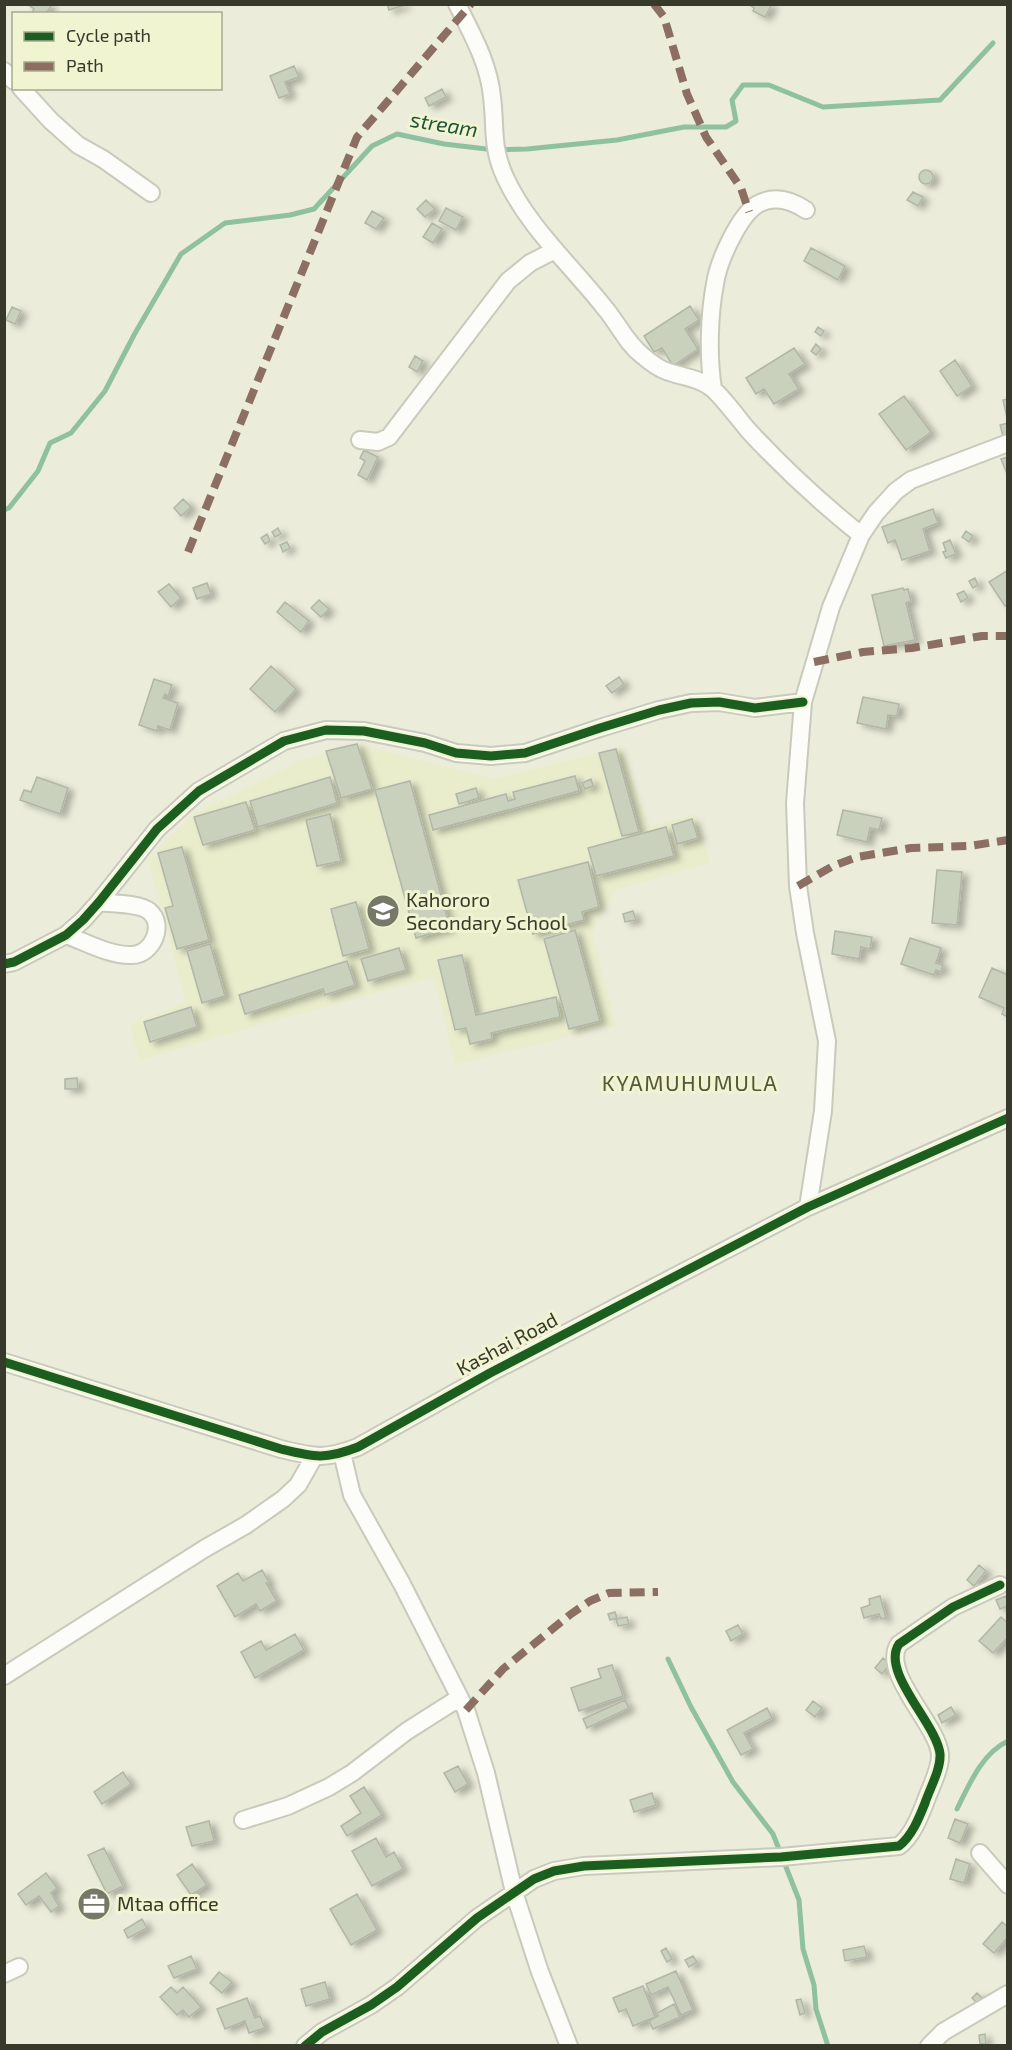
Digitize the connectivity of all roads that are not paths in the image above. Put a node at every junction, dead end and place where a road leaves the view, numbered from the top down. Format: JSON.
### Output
{"nodes":[{"id":1,"x":457,"y":4,"type":"edge"},
{"id":2,"x":23,"y":90,"type":"edge"},
{"id":3,"x":151,"y":193,"type":"dead end"},
{"id":4,"x":806,"y":210,"type":"dead end"},
{"id":5,"x":555,"y":250,"type":"junction"},
{"id":6,"x":713,"y":389,"type":"junction"},
{"id":7,"x":360,"y":440,"type":"dead end"},
{"id":8,"x":1008,"y":443,"type":"edge"},
{"id":9,"x":861,"y":535,"type":"junction"},
{"id":10,"x":803,"y":702,"type":"junction"},
{"id":11,"x":99,"y":902,"type":"junction"},
{"id":12,"x":66,"y":935,"type":"junction"},
{"id":13,"x":4,"y":964,"type":"edge"},
{"id":14,"x":1008,"y":1118,"type":"edge"},
{"id":15,"x":808,"y":1207,"type":"junction"},
{"id":16,"x":4,"y":1362,"type":"edge"},
{"id":17,"x":342,"y":1453,"type":"junction"},
{"id":18,"x":314,"y":1457,"type":"junction"},
{"id":19,"x":999,"y":1585,"type":"dead end"},
{"id":20,"x":4,"y":1676,"type":"edge"},
{"id":21,"x":459,"y":1698,"type":"junction"},
{"id":22,"x":243,"y":1820,"type":"dead end"},
{"id":23,"x":980,"y":1853,"type":"dead end"},
{"id":24,"x":1008,"y":1886,"type":"edge"},
{"id":25,"x":514,"y":1893,"type":"junction"},
{"id":26,"x":1008,"y":1994,"type":"edge"},
{"id":27,"x":305,"y":2046,"type":"edge"},
{"id":28,"x":569,"y":2046,"type":"edge"},
{"id":29,"x":929,"y":2046,"type":"edge"}],
"edges":[{"from":1,"to":5,"type":"street"},
{"from":2,"to":3,"type":"street"},
{"from":4,"to":6,"type":"street"},
{"from":5,"to":6,"type":"street"},
{"from":5,"to":7,"type":"street"},
{"from":6,"to":9,"type":"street"},
{"from":8,"to":9,"type":"street"},
{"from":9,"to":10,"type":"street"},
{"from":10,"to":11,"type":"street"},
{"from":10,"to":15,"type":"street"},
{"from":11,"to":12,"type":"street"},
{"from":11,"to":12,"type":"street"},
{"from":12,"to":13,"type":"street"},
{"from":14,"to":15,"type":"street","name":"Kashai Road"},
{"from":15,"to":17,"type":"street","name":"Kashai Road"},
{"from":16,"to":18,"type":"street","name":"Kashai Road"},
{"from":17,"to":18,"type":"street","name":"Kashai Road"},
{"from":17,"to":21,"type":"street"},
{"from":18,"to":20,"type":"street"},
{"from":19,"to":25,"type":"street"},
{"from":21,"to":22,"type":"street"},
{"from":21,"to":25,"type":"street"},
{"from":23,"to":24,"type":"street"},
{"from":25,"to":27,"type":"street"},
{"from":25,"to":28,"type":"street"},
{"from":26,"to":29,"type":"street"}]}
